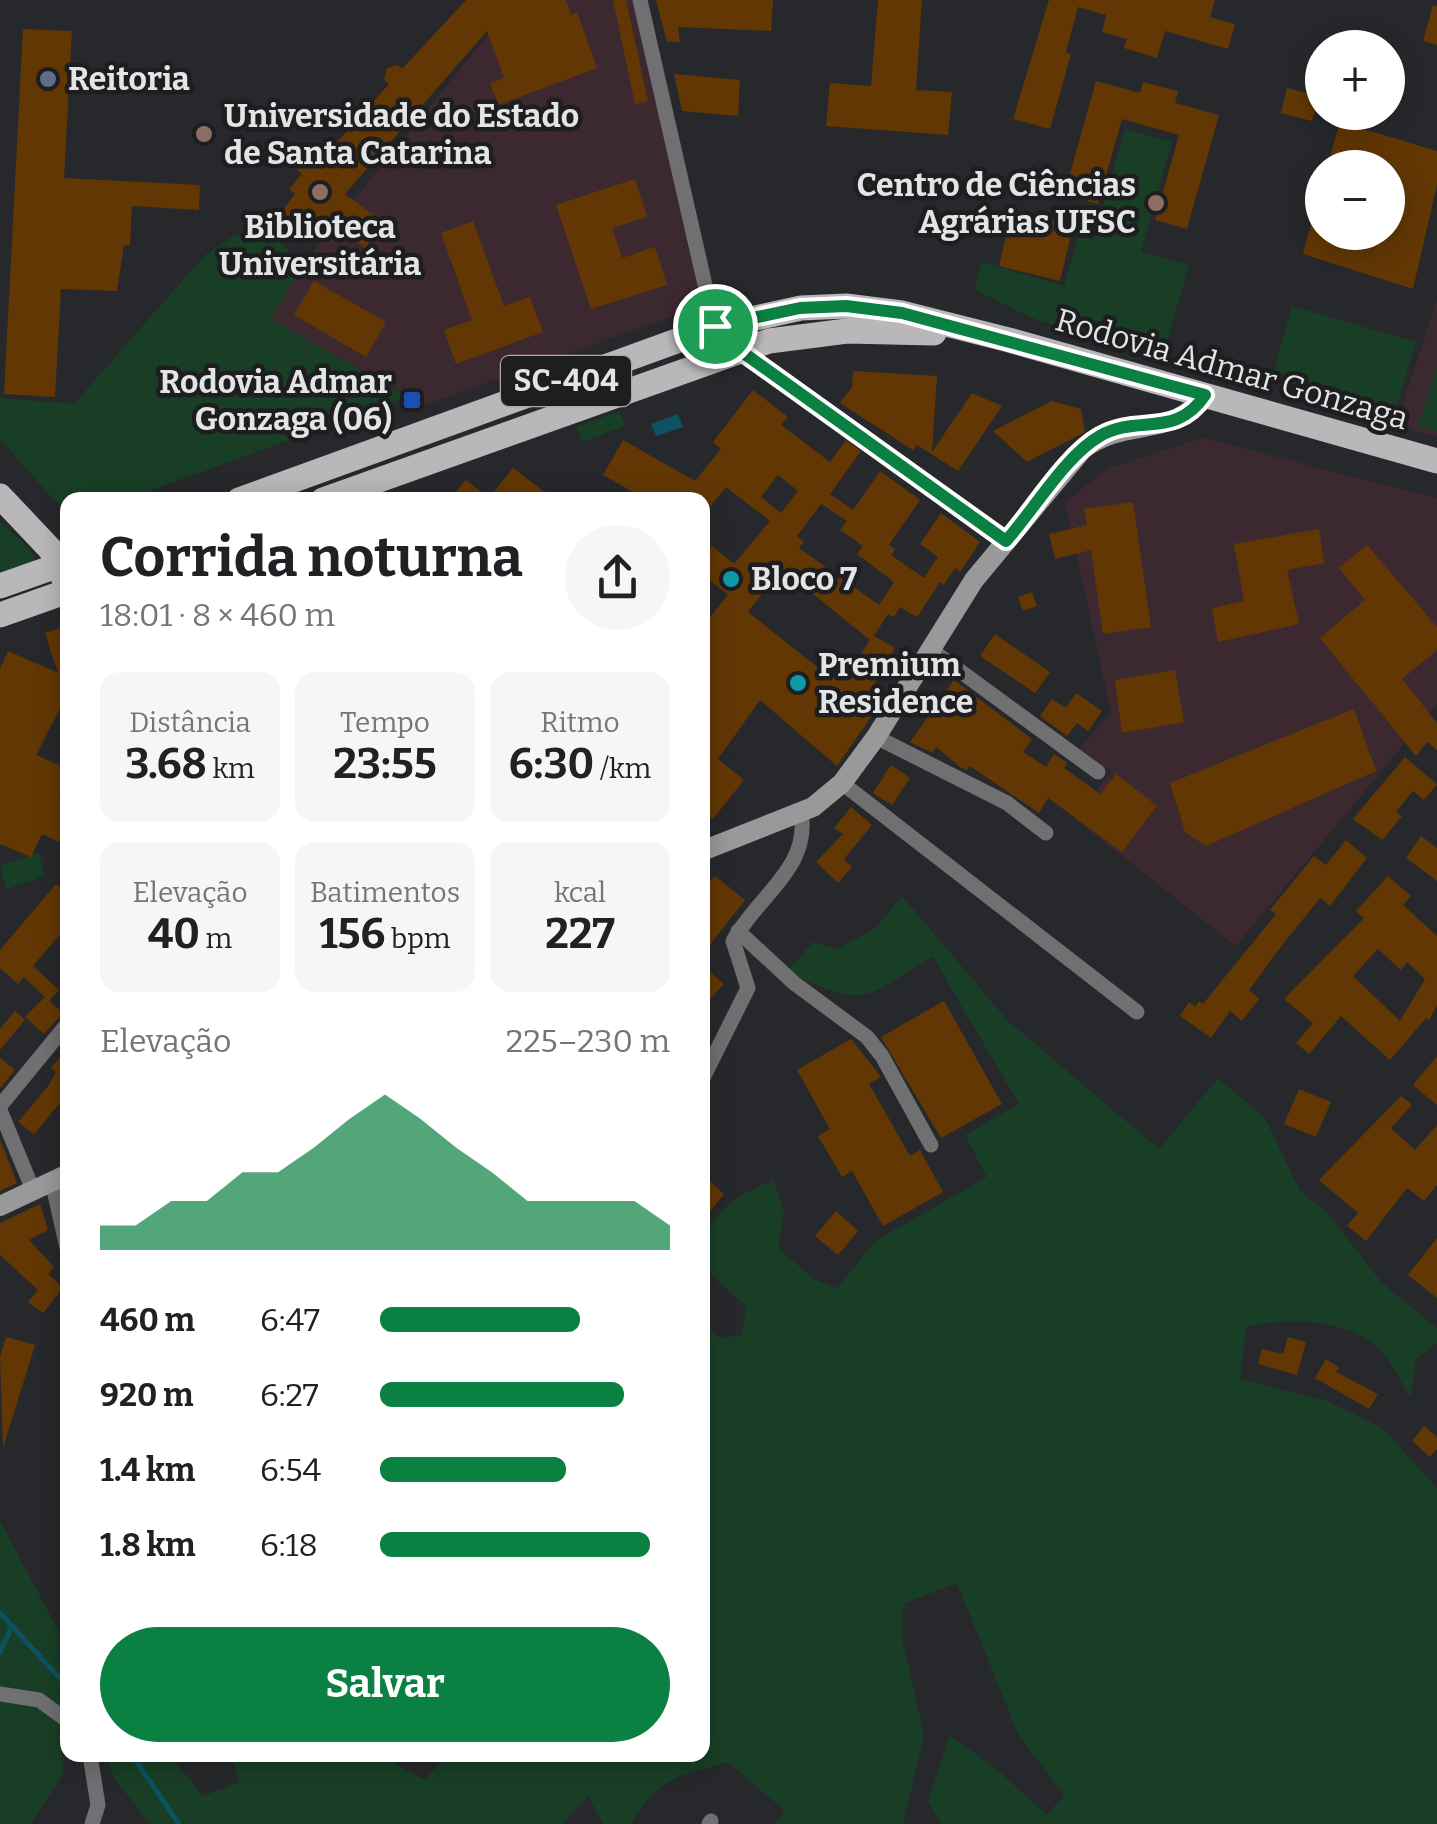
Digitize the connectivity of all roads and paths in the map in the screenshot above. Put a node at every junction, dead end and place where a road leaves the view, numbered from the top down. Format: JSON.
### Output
{"nodes":[{"id":1,"x":640,"y":0,"type":"edge"},
{"id":2,"x":715,"y":326,"type":"junction"},
{"id":3,"x":1009,"y":340,"type":"junction"},
{"id":4,"x":730,"y":352,"type":"junction"},
{"id":5,"x":1205,"y":395,"type":"junction"},
{"id":6,"x":1437,"y":461,"type":"edge"},
{"id":7,"x":260,"y":492,"type":"edge"},
{"id":8,"x":345,"y":492,"type":"edge"},
{"id":9,"x":0,"y":496,"type":"edge"},
{"id":10,"x":1006,"y":541,"type":"junction"},
{"id":11,"x":60,"y":569,"type":"edge"},
{"id":12,"x":60,"y":577,"type":"edge"},
{"id":13,"x":60,"y":579,"type":"edge"},
{"id":14,"x":0,"y":586,"type":"edge"},
{"id":15,"x":0,"y":615,"type":"edge"},
{"id":16,"x":930,"y":649,"type":"junction"},
{"id":17,"x":876,"y":737,"type":"junction"},
{"id":18,"x":1098,"y":772,"type":"dead end"},
{"id":19,"x":842,"y":783,"type":"junction"},
{"id":20,"x":801,"y":812,"type":"junction"},
{"id":21,"x":1046,"y":834,"type":"dead end"},
{"id":22,"x":710,"y":848,"type":"edge"},
{"id":23,"x":738,"y":931,"type":"junction"},
{"id":24,"x":1137,"y":1012,"type":"dead end"},
{"id":25,"x":60,"y":1033,"type":"edge"},
{"id":26,"x":710,"y":1065,"type":"edge"},
{"id":27,"x":0,"y":1108,"type":"edge"},
{"id":28,"x":930,"y":1145,"type":"dead end"},
{"id":29,"x":51,"y":1182,"type":"edge"},
{"id":30,"x":0,"y":1206,"type":"edge"},
{"id":31,"x":60,"y":1219,"type":"edge"},
{"id":32,"x":0,"y":1694,"type":"edge"},
{"id":33,"x":60,"y":1716,"type":"edge"},
{"id":34,"x":91,"y":1762,"type":"edge"},
{"id":35,"x":92,"y":1824,"type":"edge"}],
"edges":[{"from":1,"to":2,"type":"street"},
{"from":2,"to":3,"type":"main road","name":"Rodovia Admar Gonzaga","number":"SC-404"},
{"from":2,"to":4,"type":"street"},
{"from":2,"to":7,"type":"main road","name":"Rodovia Admar Gonzaga","number":"SC-404"},
{"from":3,"to":4,"type":"main road","name":"Rodovia Admar Gonzaga","number":"SC-404"},
{"from":3,"to":5,"type":"main road","name":"Rodovia Admar Gonzaga","number":"SC-404"},
{"from":4,"to":8,"type":"main road","name":"Rodovia Admar Gonzaga","number":"SC-404"},
{"from":4,"to":10,"type":"street"},
{"from":5,"to":6,"type":"main road","name":"Rodovia Admar Gonzaga","number":"SC-404"},
{"from":5,"to":10,"type":"main road"},
{"from":9,"to":11,"type":"main road"},
{"from":10,"to":16,"type":"main road"},
{"from":12,"to":14,"type":"main road"},
{"from":13,"to":15,"type":"main road"},
{"from":16,"to":17,"type":"main road"},
{"from":16,"to":18,"type":"street"},
{"from":17,"to":19,"type":"main road"},
{"from":17,"to":21,"type":"street"},
{"from":19,"to":20,"type":"main road"},
{"from":19,"to":24,"type":"street"},
{"from":20,"to":22,"type":"main road"},
{"from":20,"to":23,"type":"street"},
{"from":23,"to":26,"type":"street"},
{"from":23,"to":28,"type":"street"},
{"from":25,"to":27,"type":"street"},
{"from":27,"to":29,"type":"street"},
{"from":29,"to":30,"type":"main road"},
{"from":29,"to":31,"type":"street"},
{"from":32,"to":33,"type":"street"},
{"from":34,"to":35,"type":"street"}]}
